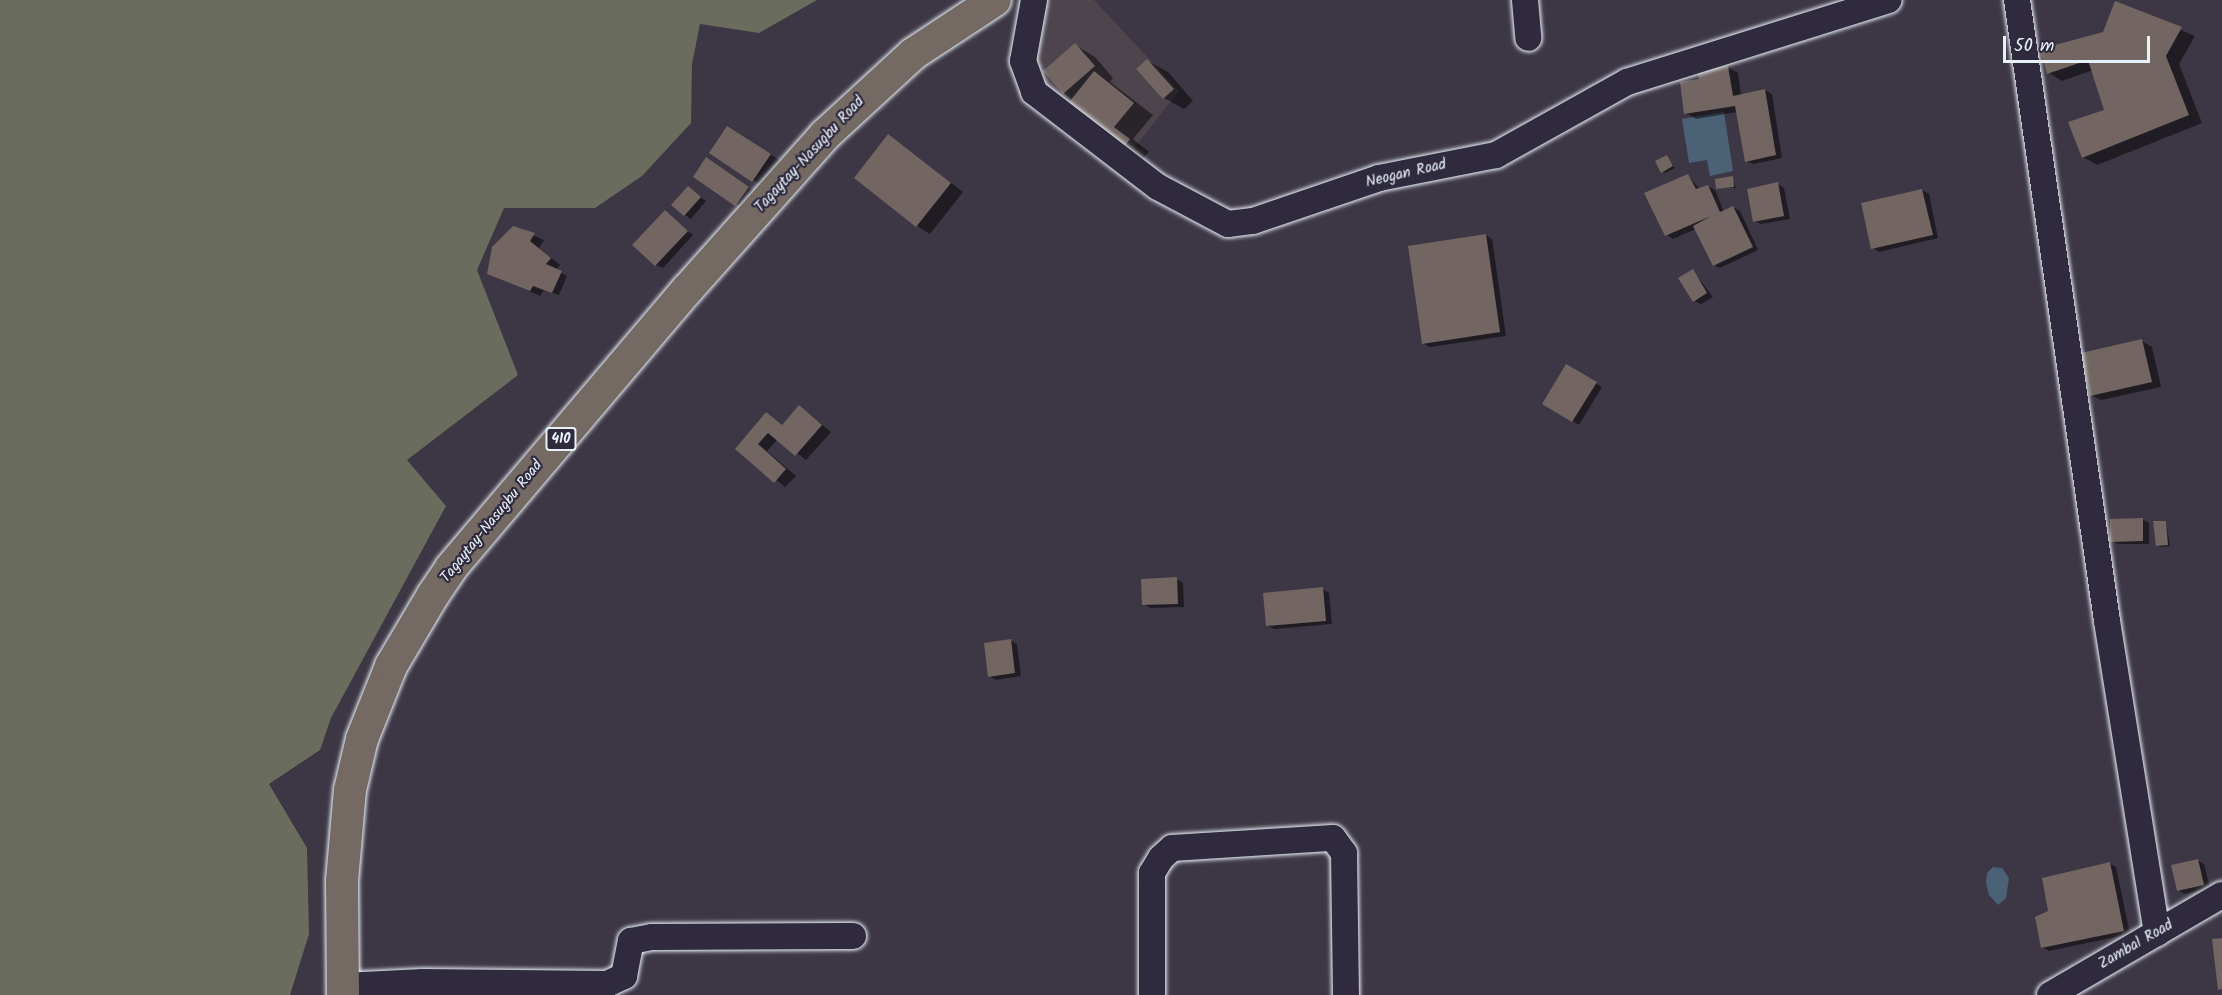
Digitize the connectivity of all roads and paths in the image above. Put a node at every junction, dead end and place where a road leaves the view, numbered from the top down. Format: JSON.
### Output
{"nodes":[{"id":1,"x":995,"y":0,"type":"edge"},
{"id":2,"x":1034,"y":0,"type":"edge"},
{"id":3,"x":1525,"y":0,"type":"edge"},
{"id":4,"x":1888,"y":0,"type":"edge"},
{"id":5,"x":2017,"y":0,"type":"edge"},
{"id":6,"x":1528,"y":38,"type":"dead end"},
{"id":7,"x":2222,"y":895,"type":"edge"},
{"id":8,"x":2157,"y":933,"type":"junction"},
{"id":9,"x":853,"y":936,"type":"dead end"},
{"id":10,"x":343,"y":991,"type":"edge"},
{"id":11,"x":1152,"y":995,"type":"edge"},
{"id":12,"x":1346,"y":995,"type":"edge"},
{"id":13,"x":2050,"y":995,"type":"edge"}],
"edges":[{"from":1,"to":10,"type":"main road","name":"Tagaytay-Nasugbu Road","number":"410"},
{"from":2,"to":4,"type":"street","name":"Neogan Road"},
{"from":3,"to":6,"type":"street"},
{"from":5,"to":8,"type":"street"},
{"from":7,"to":8,"type":"street","name":"Zambal Road"},
{"from":8,"to":13,"type":"street","name":"Zambal Road"},
{"from":9,"to":10,"type":"street"},
{"from":11,"to":12,"type":"street"}]}
